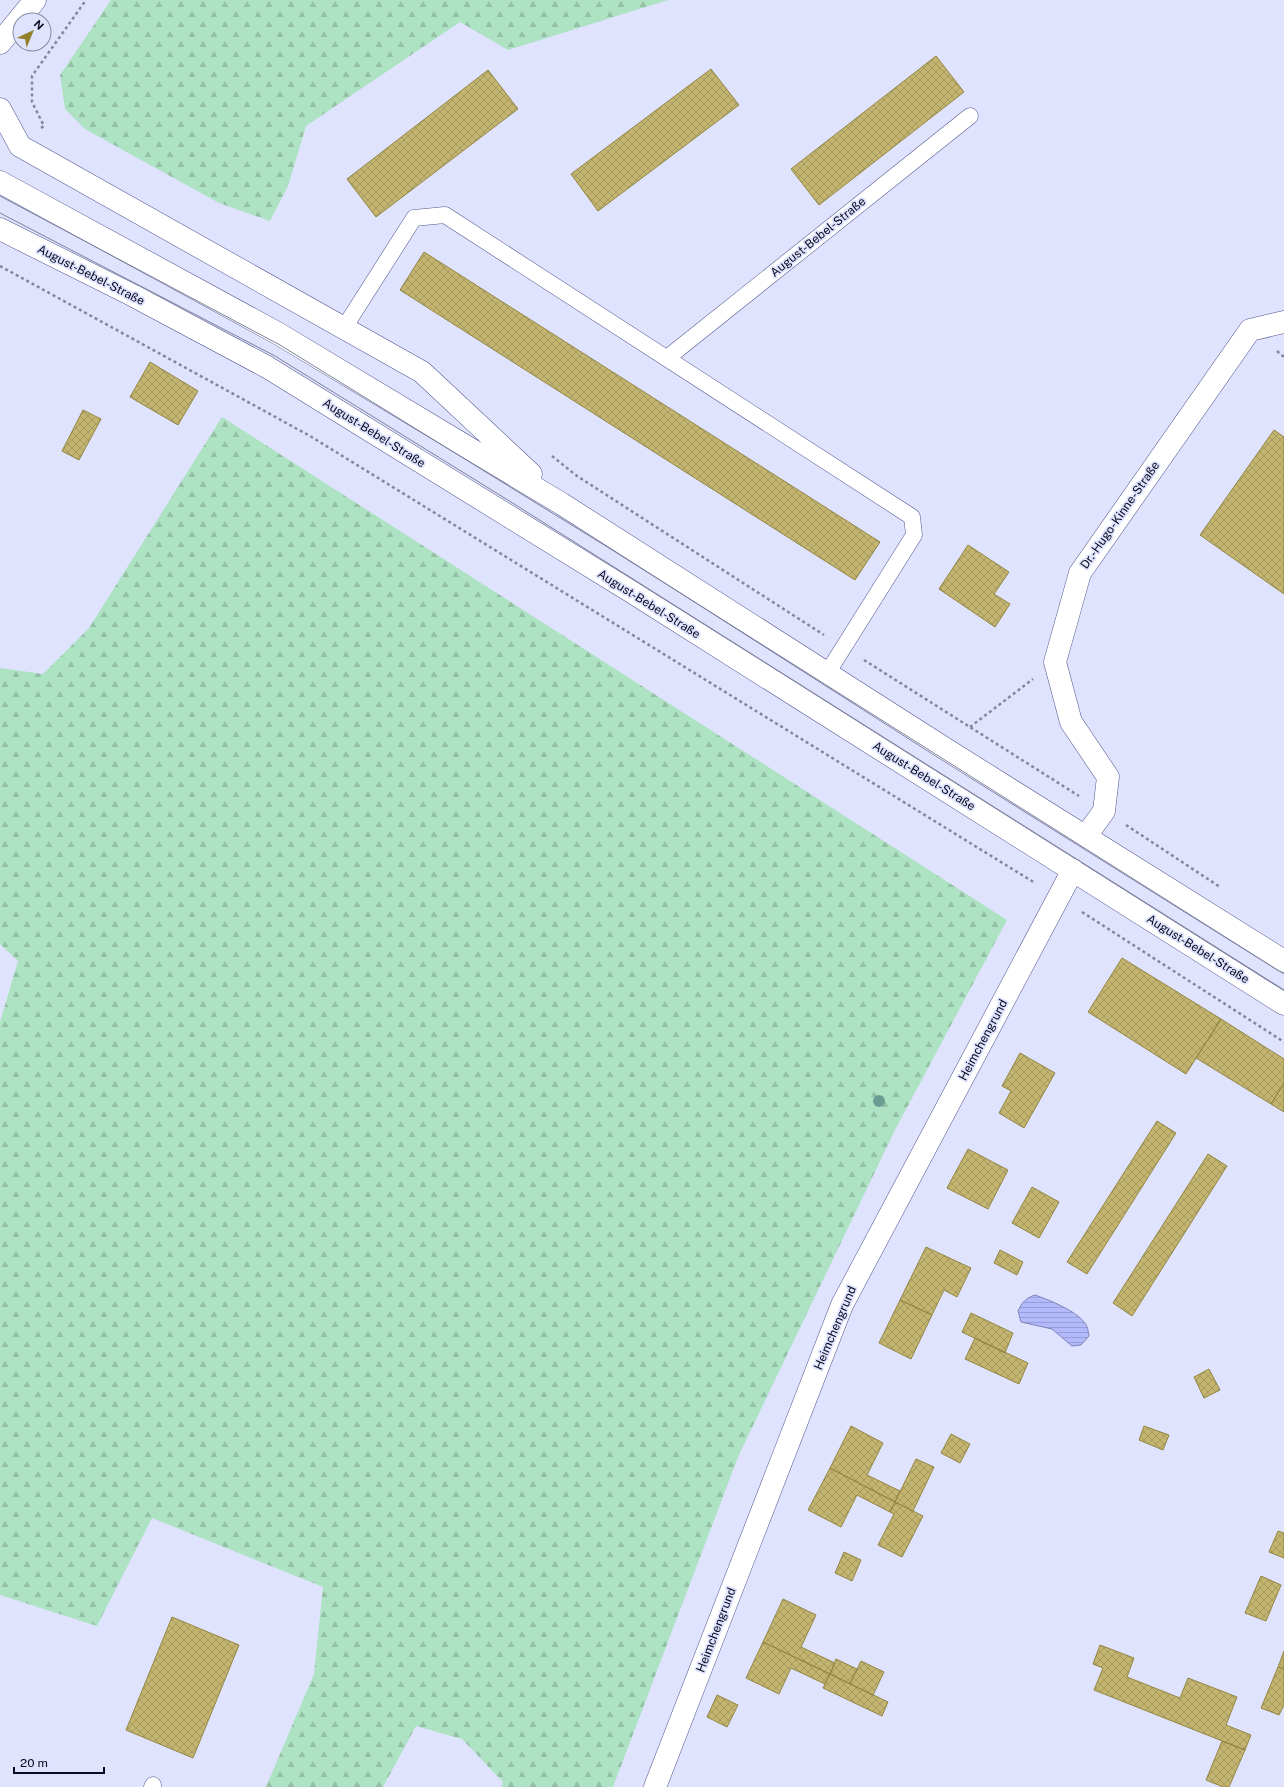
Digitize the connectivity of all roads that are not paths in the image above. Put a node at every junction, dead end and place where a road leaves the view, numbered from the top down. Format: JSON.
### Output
{"nodes":[{"id":1,"x":35,"y":0,"type":"edge"},
{"id":2,"x":5,"y":37,"type":"edge"},
{"id":3,"x":0,"y":60,"type":"edge"},
{"id":4,"x":0,"y":109,"type":"edge"},
{"id":5,"x":970,"y":116,"type":"dead end"},
{"id":6,"x":0,"y":182,"type":"edge"},
{"id":7,"x":0,"y":229,"type":"edge"},
{"id":8,"x":1284,"y":322,"type":"edge"},
{"id":9,"x":344,"y":328,"type":"junction"},
{"id":10,"x":667,"y":358,"type":"junction"},
{"id":11,"x":562,"y":504,"type":"junction"},
{"id":12,"x":828,"y":672,"type":"junction"},
{"id":13,"x":1086,"y":836,"type":"junction"},
{"id":14,"x":1073,"y":870,"type":"junction"},
{"id":15,"x":1284,"y":961,"type":"edge"},
{"id":16,"x":1284,"y":1004,"type":"edge"},
{"id":17,"x":655,"y":1787,"type":"edge"}],
"edges":[{"from":1,"to":2,"type":"street"},
{"from":2,"to":3,"type":"street"},
{"from":4,"to":9,"type":"street"},
{"from":5,"to":10,"type":"lane","name":"August-Bebel-Straße"},
{"from":6,"to":11,"type":"street"},
{"from":7,"to":14,"type":"street","name":"August-Bebel-Straße"},
{"from":8,"to":13,"type":"street","name":"Dr.-Hugo-Kinne-Straße"},
{"from":9,"to":10,"type":"lane"},
{"from":9,"to":11,"type":"street"},
{"from":10,"to":12,"type":"lane"},
{"from":11,"to":12,"type":"street"},
{"from":12,"to":13,"type":"street"},
{"from":13,"to":15,"type":"street"},
{"from":14,"to":16,"type":"street","name":"August-Bebel-Straße"},
{"from":14,"to":17,"type":"street","name":"Heimchengrund"}]}
